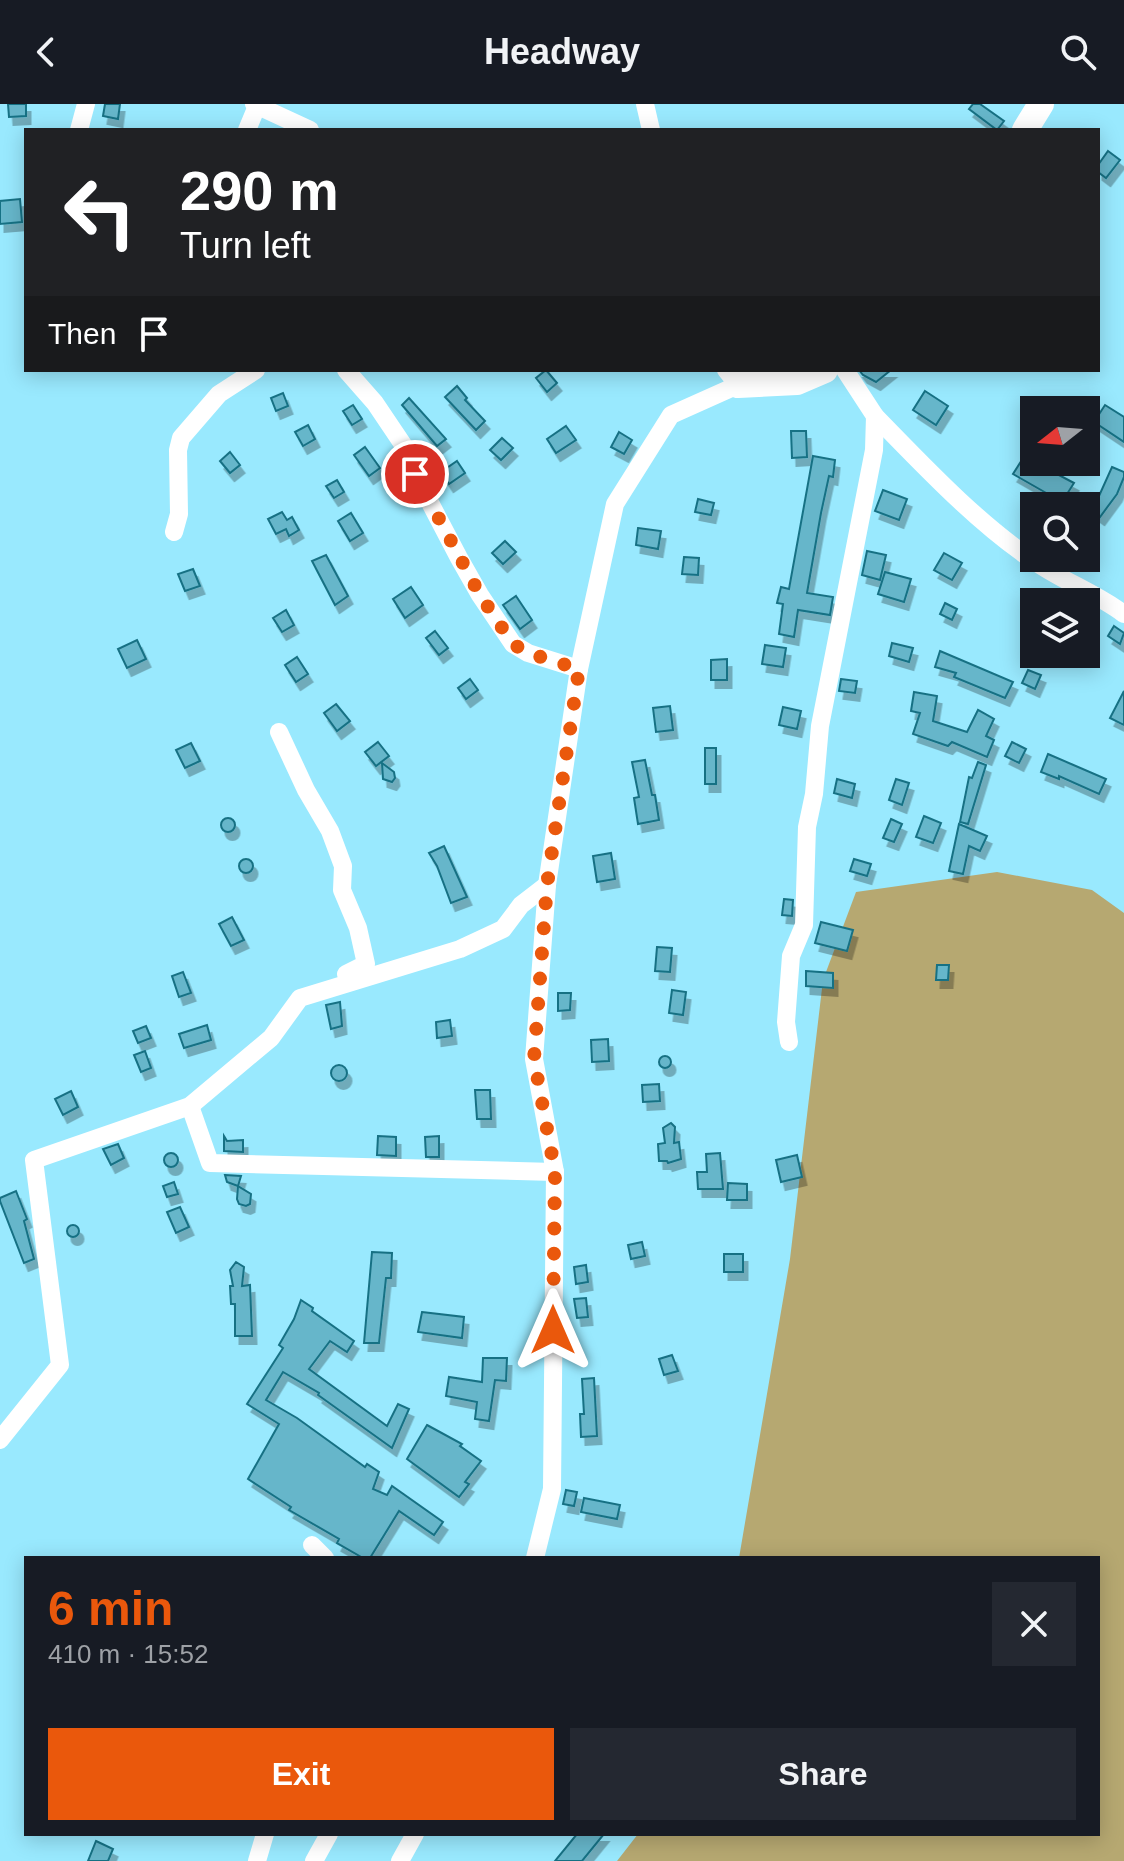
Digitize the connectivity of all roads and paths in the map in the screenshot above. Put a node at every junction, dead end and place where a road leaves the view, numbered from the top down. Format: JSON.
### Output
{"nodes":[{"id":1,"x":86,"y":104,"type":"edge"},
{"id":2,"x":645,"y":104,"type":"edge"},
{"id":3,"x":1041,"y":104,"type":"edge"},
{"id":4,"x":256,"y":105,"type":"edge"},
{"id":5,"x":80,"y":128,"type":"edge"},
{"id":6,"x":248,"y":128,"type":"edge"},
{"id":7,"x":306,"y":128,"type":"edge"},
{"id":8,"x":651,"y":128,"type":"edge"},
{"id":9,"x":1026,"y":128,"type":"edge"},
{"id":10,"x":253,"y":372,"type":"edge"},
{"id":11,"x":348,"y":372,"type":"edge"},
{"id":12,"x":820,"y":372,"type":"edge"},
{"id":13,"x":846,"y":372,"type":"edge"},
{"id":14,"x":732,"y":378,"type":"edge"},
{"id":15,"x":875,"y":416,"type":"junction"},
{"id":16,"x":174,"y":532,"type":"dead end"},
{"id":17,"x":1124,"y":614,"type":"edge"},
{"id":18,"x":579,"y":669,"type":"junction"},
{"id":19,"x":279,"y":732,"type":"dead end"},
{"id":20,"x":547,"y":885,"type":"junction"},
{"id":21,"x":300,"y":998,"type":"junction"},
{"id":22,"x":789,"y":1042,"type":"dead end"},
{"id":23,"x":190,"y":1106,"type":"junction"},
{"id":24,"x":555,"y":1172,"type":"junction"},
{"id":25,"x":0,"y":1440,"type":"edge"},
{"id":26,"x":535,"y":1556,"type":"edge"},
{"id":27,"x":264,"y":1836,"type":"edge"},
{"id":28,"x":328,"y":1836,"type":"edge"},
{"id":29,"x":414,"y":1836,"type":"edge"},
{"id":30,"x":257,"y":1861,"type":"edge"},
{"id":31,"x":314,"y":1861,"type":"edge"},
{"id":32,"x":400,"y":1861,"type":"edge"}],
"edges":[{"from":1,"to":5,"type":"street"},
{"from":2,"to":8,"type":"street"},
{"from":3,"to":9,"type":"main road"},
{"from":4,"to":6,"type":"street"},
{"from":4,"to":7,"type":"street"},
{"from":10,"to":16,"type":"street"},
{"from":11,"to":18,"type":"street"},
{"from":12,"to":14,"type":"main road"},
{"from":13,"to":15,"type":"street"},
{"from":14,"to":18,"type":"street"},
{"from":15,"to":17,"type":"street"},
{"from":15,"to":22,"type":"street"},
{"from":18,"to":20,"type":"street"},
{"from":19,"to":21,"type":"street"},
{"from":20,"to":21,"type":"street"},
{"from":20,"to":24,"type":"street"},
{"from":21,"to":23,"type":"street"},
{"from":23,"to":24,"type":"street"},
{"from":23,"to":25,"type":"street"},
{"from":24,"to":26,"type":"street"},
{"from":27,"to":30,"type":"street"},
{"from":28,"to":31,"type":"street"},
{"from":29,"to":32,"type":"street"}]}
